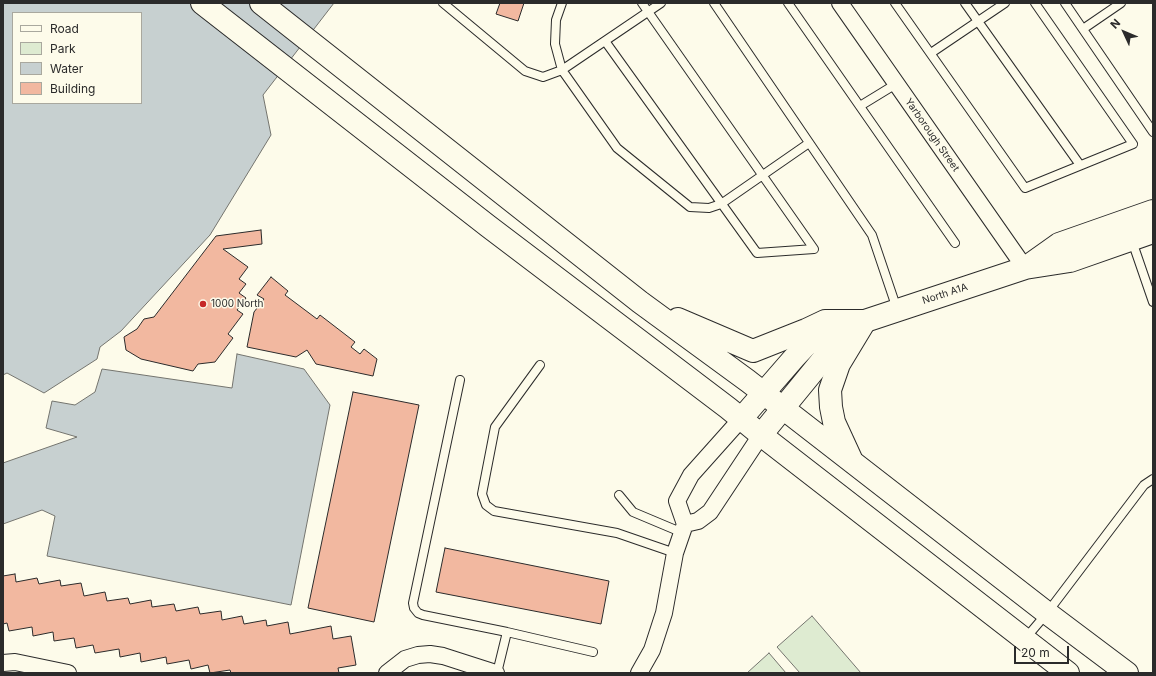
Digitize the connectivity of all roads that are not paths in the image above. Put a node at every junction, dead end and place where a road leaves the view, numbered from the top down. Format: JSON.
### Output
{"nodes":[{"id":1,"x":202,"y":3,"type":"edge"},
{"id":2,"x":261,"y":3,"type":"edge"},
{"id":3,"x":443,"y":3,"type":"edge"},
{"id":4,"x":562,"y":3,"type":"edge"},
{"id":5,"x":642,"y":3,"type":"edge"},
{"id":6,"x":661,"y":3,"type":"edge"},
{"id":7,"x":714,"y":3,"type":"edge"},
{"id":8,"x":788,"y":3,"type":"edge"},
{"id":9,"x":840,"y":3,"type":"edge"},
{"id":10,"x":896,"y":3,"type":"edge"},
{"id":11,"x":966,"y":3,"type":"edge"},
{"id":12,"x":1005,"y":3,"type":"edge"},
{"id":13,"x":1035,"y":3,"type":"edge"},
{"id":14,"x":1065,"y":3,"type":"edge"},
{"id":15,"x":1121,"y":3,"type":"edge"},
{"id":16,"x":648,"y":11,"type":"junction"},
{"id":17,"x":978,"y":21,"type":"junction"},
{"id":18,"x":1083,"y":29,"type":"junction"},
{"id":19,"x":605,"y":41,"type":"junction"},
{"id":20,"x":931,"y":53,"type":"junction"},
{"id":21,"x":562,"y":70,"type":"junction"},
{"id":22,"x":896,"y":84,"type":"junction"},
{"id":23,"x":860,"y":106,"type":"junction"},
{"id":24,"x":1153,"y":132,"type":"edge"},
{"id":25,"x":809,"y":144,"type":"junction"},
{"id":26,"x":1080,"y":165,"type":"junction"},
{"id":27,"x":762,"y":176,"type":"junction"},
{"id":28,"x":721,"y":204,"type":"junction"},
{"id":29,"x":1153,"y":211,"type":"edge"},
{"id":30,"x":1153,"y":232,"type":"edge"},
{"id":31,"x":1131,"y":240,"type":"junction"},
{"id":32,"x":956,"y":243,"type":"dead end"},
{"id":33,"x":1025,"y":268,"type":"junction"},
{"id":34,"x":640,"y":302,"type":"junction"},
{"id":35,"x":1153,"y":302,"type":"edge"},
{"id":36,"x":897,"y":310,"type":"junction"},
{"id":37,"x":865,"y":321,"type":"junction"},
{"id":38,"x":540,"y":365,"type":"dead end"},
{"id":39,"x":460,"y":380,"type":"dead end"},
{"id":40,"x":764,"y":393,"type":"junction"},
{"id":41,"x":783,"y":409,"type":"junction"},
{"id":42,"x":741,"y":419,"type":"junction"},
{"id":43,"x":761,"y":435,"type":"junction"},
{"id":44,"x":852,"y":462,"type":"junction"},
{"id":45,"x":1153,"y":479,"type":"edge"},
{"id":46,"x":619,"y":495,"type":"dead end"},
{"id":47,"x":684,"y":528,"type":"junction"},
{"id":48,"x":676,"y":553,"type":"junction"},
{"id":49,"x":1047,"y":613,"type":"junction"},
{"id":50,"x":507,"y":632,"type":"junction"},
{"id":51,"x":1024,"y":640,"type":"junction"},
{"id":52,"x":593,"y":652,"type":"dead end"},
{"id":53,"x":3,"y":663,"type":"edge"},
{"id":54,"x":68,"y":673,"type":"edge"},
{"id":55,"x":386,"y":673,"type":"edge"},
{"id":56,"x":496,"y":673,"type":"edge"},
{"id":57,"x":639,"y":673,"type":"edge"},
{"id":58,"x":1068,"y":673,"type":"edge"},
{"id":59,"x":1128,"y":673,"type":"edge"}],
"edges":[{"from":1,"to":42,"type":"main road"},
{"from":2,"to":34,"type":"main road"},
{"from":3,"to":21,"type":"lane"},
{"from":4,"to":21,"type":"lane"},
{"from":5,"to":16,"type":"lane"},
{"from":6,"to":16,"type":"lane"},
{"from":7,"to":25,"type":"lane"},
{"from":8,"to":23,"type":"lane"},
{"from":9,"to":22,"type":"street","name":"Yarborough Street"},
{"from":10,"to":20,"type":"lane"},
{"from":11,"to":17,"type":"lane"},
{"from":12,"to":17,"type":"lane"},
{"from":13,"to":26,"type":"lane"},
{"from":14,"to":18,"type":"lane"},
{"from":15,"to":18,"type":"lane"},
{"from":16,"to":19,"type":"lane"},
{"from":16,"to":27,"type":"lane"},
{"from":17,"to":20,"type":"lane"},
{"from":17,"to":26,"type":"lane"},
{"from":18,"to":24,"type":"lane"},
{"from":19,"to":21,"type":"lane"},
{"from":19,"to":28,"type":"lane"},
{"from":20,"to":26,"type":"lane"},
{"from":21,"to":28,"type":"lane"},
{"from":22,"to":23,"type":"lane"},
{"from":22,"to":33,"type":"street","name":"Yarborough Street"},
{"from":23,"to":32,"type":"lane"},
{"from":25,"to":27,"type":"lane"},
{"from":25,"to":36,"type":"lane"},
{"from":27,"to":28,"type":"lane"},
{"from":27,"to":28,"type":"lane"},
{"from":29,"to":33,"type":"main road","name":"North A1A"},
{"from":30,"to":31,"type":"main road","name":"North A1A"},
{"from":31,"to":33,"type":"main road","name":"North A1A"},
{"from":31,"to":35,"type":"lane"},
{"from":33,"to":36,"type":"main road","name":"North A1A"},
{"from":34,"to":37,"type":"main road"},
{"from":34,"to":40,"type":"main road"},
{"from":36,"to":37,"type":"main road","name":"North A1A"},
{"from":37,"to":40,"type":"main road","name":"North A1A"},
{"from":37,"to":41,"type":"main road","name":"North A1A"},
{"from":37,"to":44,"type":"main road"},
{"from":38,"to":48,"type":"lane"},
{"from":39,"to":50,"type":"lane"},
{"from":40,"to":41,"type":"main road"},
{"from":40,"to":42,"type":"main road","name":"North A1A"},
{"from":41,"to":43,"type":"main road","name":"North A1A"},
{"from":41,"to":44,"type":"main road"},
{"from":42,"to":43,"type":"main road"},
{"from":42,"to":47,"type":"street"},
{"from":43,"to":47,"type":"street"},
{"from":43,"to":51,"type":"main road"},
{"from":44,"to":49,"type":"main road"},
{"from":45,"to":49,"type":"lane"},
{"from":46,"to":47,"type":"lane"},
{"from":47,"to":48,"type":"street"},
{"from":48,"to":57,"type":"street"},
{"from":49,"to":51,"type":"lane"},
{"from":49,"to":59,"type":"main road"},
{"from":50,"to":52,"type":"lane"},
{"from":50,"to":56,"type":"lane"},
{"from":51,"to":58,"type":"main road"},
{"from":53,"to":54,"type":"street"},
{"from":55,"to":56,"type":"street"}]}
